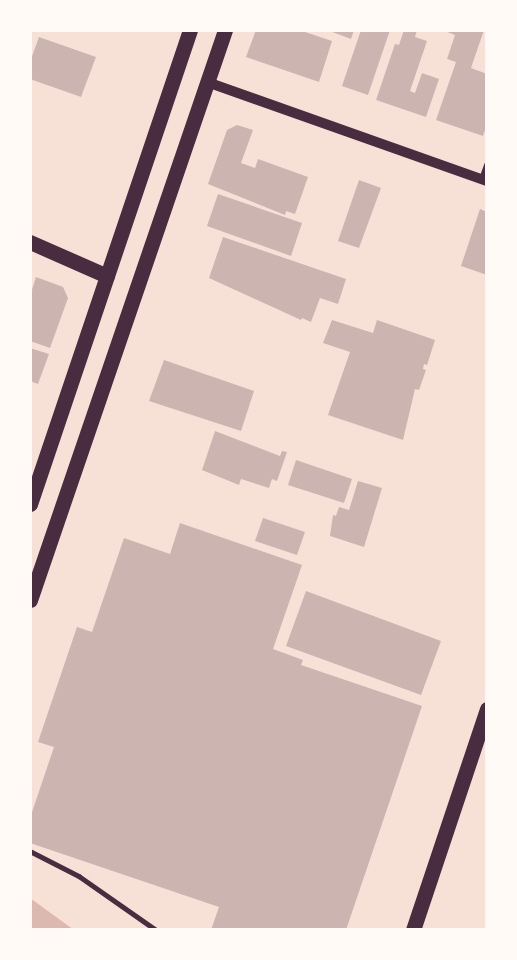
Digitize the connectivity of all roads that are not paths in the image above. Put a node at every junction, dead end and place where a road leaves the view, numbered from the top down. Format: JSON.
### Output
{"nodes":[{"id":1,"x":190,"y":30,"type":"edge"},
{"id":2,"x":225,"y":30,"type":"edge"},
{"id":3,"x":207,"y":82,"type":"junction"},
{"id":4,"x":487,"y":165,"type":"edge"},
{"id":5,"x":485,"y":180,"type":"edge"},
{"id":6,"x":30,"y":242,"type":"edge"},
{"id":7,"x":107,"y":276,"type":"junction"},
{"id":8,"x":30,"y":504,"type":"edge"},
{"id":9,"x":30,"y":600,"type":"edge"},
{"id":10,"x":487,"y":709,"type":"edge"},
{"id":11,"x":30,"y":851,"type":"edge"},
{"id":12,"x":156,"y":930,"type":"edge"},
{"id":13,"x":413,"y":930,"type":"edge"}],
"edges":[{"from":1,"to":7,"type":"main road"},
{"from":2,"to":3,"type":"main road"},
{"from":3,"to":5,"type":"street"},
{"from":3,"to":9,"type":"main road"},
{"from":4,"to":5,"type":"street"},
{"from":6,"to":7,"type":"main road"},
{"from":7,"to":8,"type":"main road"},
{"from":10,"to":13,"type":"main road"},
{"from":11,"to":12,"type":"lane"}]}
